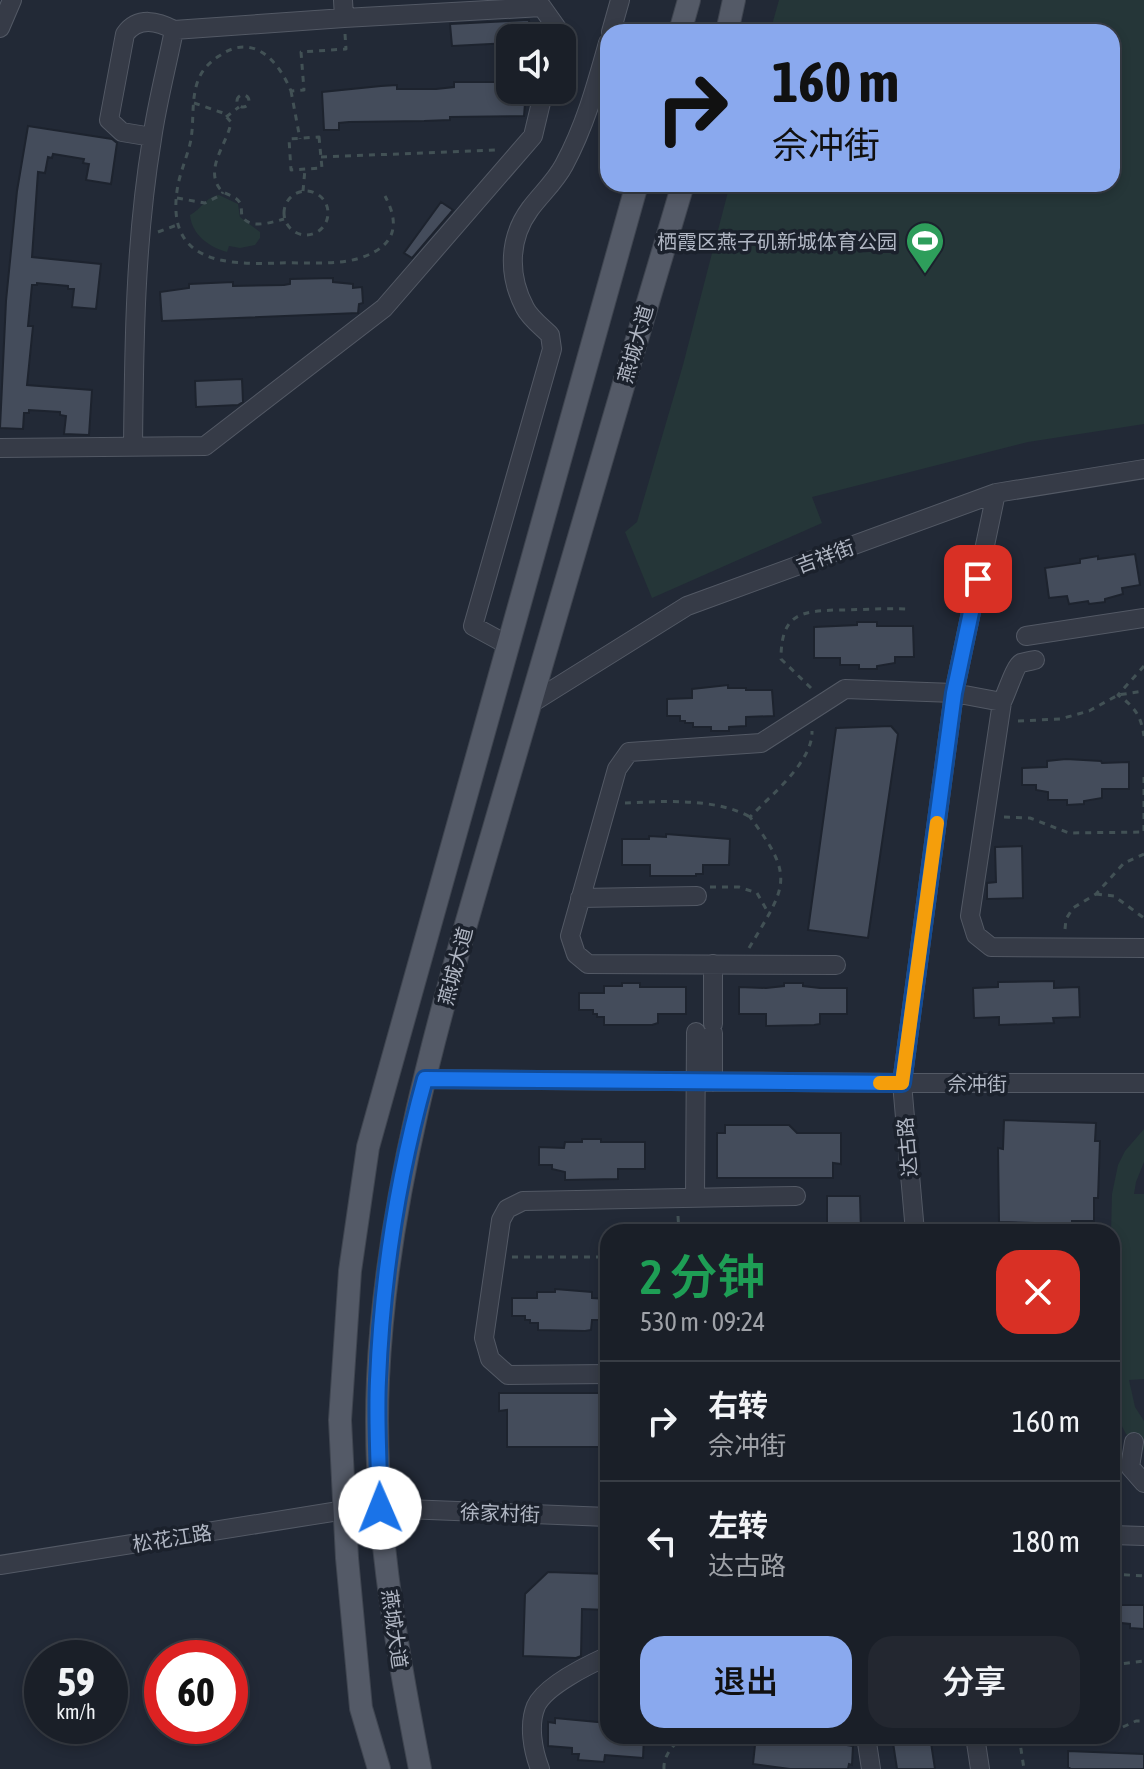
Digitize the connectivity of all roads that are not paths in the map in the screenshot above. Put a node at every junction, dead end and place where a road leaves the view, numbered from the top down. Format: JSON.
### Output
{"nodes":[{"id":1,"x":12,"y":0,"type":"edge"},
{"id":2,"x":620,"y":0,"type":"edge"},
{"id":3,"x":689,"y":0,"type":"edge"},
{"id":4,"x":734,"y":0,"type":"edge"},
{"id":5,"x":344,"y":9,"type":"edge"},
{"id":6,"x":554,"y":24,"type":"edge"},
{"id":7,"x":613,"y":24,"type":"edge"},
{"id":8,"x":682,"y":24,"type":"edge"},
{"id":9,"x":729,"y":24,"type":"edge"},
{"id":10,"x":0,"y":28,"type":"edge"},
{"id":11,"x":174,"y":30,"type":"junction"},
{"id":12,"x":600,"y":71,"type":"edge"},
{"id":13,"x":541,"y":104,"type":"edge"},
{"id":14,"x":152,"y":137,"type":"junction"},
{"id":15,"x":635,"y":192,"type":"edge"},
{"id":16,"x":681,"y":192,"type":"edge"},
{"id":17,"x":133,"y":447,"type":"junction"},
{"id":18,"x":0,"y":448,"type":"edge"},
{"id":19,"x":1144,"y":469,"type":"edge"},
{"id":20,"x":996,"y":493,"type":"junction"},
{"id":21,"x":1144,"y":618,"type":"edge"},
{"id":22,"x":1026,"y":636,"type":"dead end"},
{"id":23,"x":506,"y":644,"type":"junction"},
{"id":24,"x":1035,"y":660,"type":"dead end"},
{"id":25,"x":954,"y":693,"type":"junction"},
{"id":26,"x":530,"y":704,"type":"junction"},
{"id":27,"x":1000,"y":711,"type":"junction"},
{"id":28,"x":697,"y":896,"type":"road end"},
{"id":29,"x":580,"y":898,"type":"junction"},
{"id":30,"x":1144,"y":948,"type":"edge"},
{"id":31,"x":713,"y":964,"type":"junction"},
{"id":32,"x":836,"y":965,"type":"dead end"},
{"id":33,"x":425,"y":1079,"type":"junction"},
{"id":34,"x":704,"y":1082,"type":"junction"},
{"id":35,"x":902,"y":1083,"type":"junction"},
{"id":36,"x":1144,"y":1083,"type":"edge"},
{"id":37,"x":796,"y":1196,"type":"dead end"},
{"id":38,"x":695,"y":1198,"type":"junction"},
{"id":39,"x":914,"y":1224,"type":"edge"},
{"id":40,"x":600,"y":1374,"type":"edge"},
{"id":41,"x":1134,"y":1442,"type":"dead end"},
{"id":42,"x":1144,"y":1483,"type":"edge"},
{"id":43,"x":380,"y":1508,"type":"junction"},
{"id":44,"x":345,"y":1510,"type":"junction"},
{"id":45,"x":600,"y":1517,"type":"edge"},
{"id":46,"x":1120,"y":1535,"type":"edge"},
{"id":47,"x":1144,"y":1536,"type":"edge"},
{"id":48,"x":0,"y":1565,"type":"edge"},
{"id":49,"x":600,"y":1660,"type":"edge"},
{"id":50,"x":867,"y":1744,"type":"edge"},
{"id":51,"x":976,"y":1744,"type":"edge"},
{"id":52,"x":379,"y":1769,"type":"edge"},
{"id":53,"x":420,"y":1769,"type":"edge"},
{"id":54,"x":540,"y":1769,"type":"edge"},
{"id":55,"x":871,"y":1769,"type":"edge"},
{"id":56,"x":980,"y":1769,"type":"edge"}],
"edges":[{"from":1,"to":10,"type":"street"},
{"from":2,"to":7,"type":"street"},
{"from":3,"to":8,"type":"main road"},
{"from":4,"to":9,"type":"main road"},
{"from":5,"to":6,"type":"street"},
{"from":5,"to":11,"type":"street"},
{"from":11,"to":14,"type":"street"},
{"from":11,"to":14,"type":"street"},
{"from":12,"to":23,"type":"street"},
{"from":13,"to":17,"type":"street"},
{"from":14,"to":17,"type":"street"},
{"from":15,"to":23,"type":"main road","name":"燕城大道"},
{"from":16,"to":26,"type":"main road","name":"燕城大道"},
{"from":17,"to":18,"type":"street"},
{"from":19,"to":20,"type":"street","name":"吉祥街"},
{"from":20,"to":25,"type":"street","name":"达古路"},
{"from":20,"to":26,"type":"street","name":"吉祥街"},
{"from":21,"to":22,"type":"street"},
{"from":23,"to":44,"type":"main road","name":"燕城大道"},
{"from":24,"to":27,"type":"street"},
{"from":25,"to":27,"type":"street"},
{"from":25,"to":29,"type":"street"},
{"from":25,"to":35,"type":"street","name":"达古路"},
{"from":26,"to":33,"type":"main road","name":"燕城大道"},
{"from":27,"to":30,"type":"street"},
{"from":28,"to":29,"type":"street"},
{"from":29,"to":31,"type":"street"},
{"from":31,"to":32,"type":"street"},
{"from":31,"to":34,"type":"street"},
{"from":33,"to":34,"type":"street","name":"佘冲街"},
{"from":33,"to":43,"type":"main road","name":"燕城大道"},
{"from":34,"to":35,"type":"street","name":"佘冲街"},
{"from":34,"to":38,"type":"street"},
{"from":35,"to":36,"type":"street","name":"佘冲街"},
{"from":35,"to":39,"type":"street","name":"达古路"},
{"from":37,"to":38,"type":"street"},
{"from":38,"to":40,"type":"street"},
{"from":41,"to":42,"type":"street"},
{"from":43,"to":44,"type":"street","name":"徐家村街"},
{"from":43,"to":45,"type":"street","name":"徐家村街"},
{"from":43,"to":53,"type":"main road","name":"燕城大道"},
{"from":44,"to":48,"type":"street","name":"松花江路"},
{"from":44,"to":52,"type":"main road","name":"燕城大道"},
{"from":46,"to":47,"type":"street"},
{"from":49,"to":54,"type":"street"},
{"from":50,"to":55,"type":"street"},
{"from":51,"to":56,"type":"street"}]}
